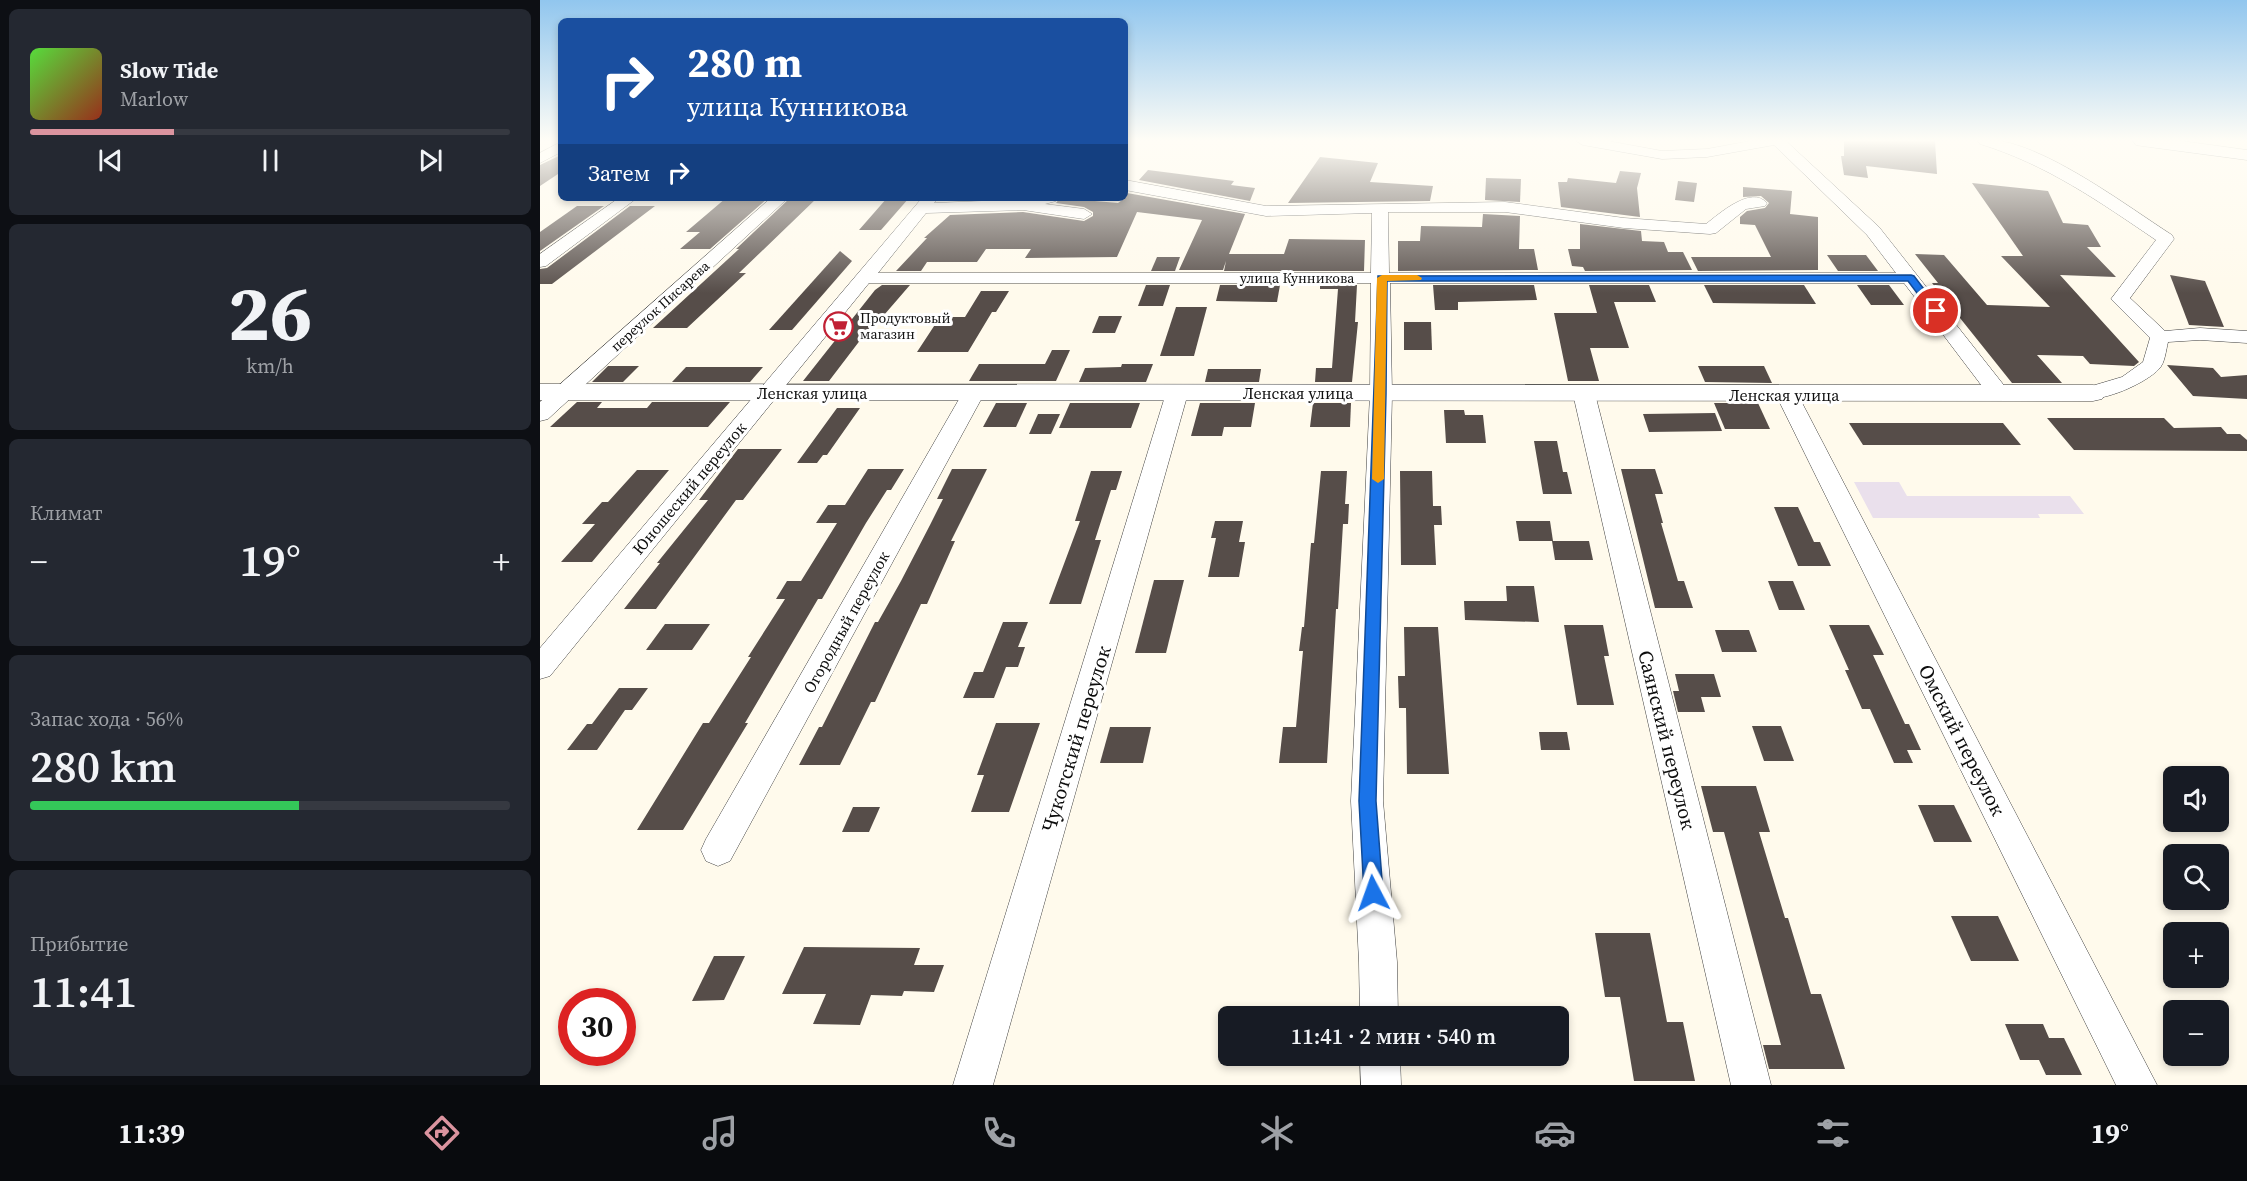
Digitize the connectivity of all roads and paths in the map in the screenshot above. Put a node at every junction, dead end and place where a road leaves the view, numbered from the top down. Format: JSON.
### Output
{"nodes":[{"id":1,"x":1161,"y":192,"type":"edge"},
{"id":2,"x":1831,"y":192,"type":"edge"},
{"id":3,"x":2092,"y":192,"type":"edge"},
{"id":4,"x":625,"y":201,"type":"edge"},
{"id":5,"x":776,"y":201,"type":"edge"},
{"id":6,"x":1038,"y":201,"type":"edge"},
{"id":7,"x":926,"y":203,"type":"edge"},
{"id":8,"x":1759,"y":203,"type":"dead end"},
{"id":9,"x":1023,"y":205,"type":"junction"},
{"id":10,"x":1380,"y":208,"type":"junction"},
{"id":11,"x":1084,"y":214,"type":"dead end"},
{"id":12,"x":540,"y":262,"type":"edge"},
{"id":13,"x":863,"y":278,"type":"junction"},
{"id":14,"x":1382,"y":278,"type":"junction"},
{"id":15,"x":1911,"y":278,"type":"junction"},
{"id":16,"x":2160,"y":337,"type":"junction"},
{"id":17,"x":2247,"y":337,"type":"edge"},
{"id":18,"x":552,"y":393,"type":"edge"},
{"id":19,"x":768,"y":393,"type":"junction"},
{"id":20,"x":1177,"y":393,"type":"junction"},
{"id":21,"x":1999,"y":393,"type":"junction"},
{"id":22,"x":2092,"y":393,"type":"joint"},
{"id":23,"x":973,"y":394,"type":"junction"},
{"id":24,"x":1381,"y":394,"type":"junction"},
{"id":25,"x":1584,"y":394,"type":"junction"},
{"id":26,"x":1786,"y":395,"type":"junction"},
{"id":27,"x":540,"y":414,"type":"edge"},
{"id":28,"x":540,"y":668,"type":"edge"},
{"id":29,"x":718,"y":850,"type":"dead end"},
{"id":30,"x":1379,"y":1006,"type":"edge"},
{"id":31,"x":1380,"y":1066,"type":"edge"},
{"id":32,"x":973,"y":1085,"type":"edge"},
{"id":33,"x":1381,"y":1085,"type":"edge"},
{"id":34,"x":1751,"y":1085,"type":"edge"},
{"id":35,"x":2137,"y":1085,"type":"edge"}],
"edges":[{"from":1,"to":10,"type":"street"},
{"from":2,"to":15,"type":"street"},
{"from":3,"to":16,"type":"street"},
{"from":4,"to":12,"type":"street"},
{"from":5,"to":18,"type":"street","name":"переулок Писарева"},
{"from":6,"to":9,"type":"street"},
{"from":7,"to":9,"type":"street"},
{"from":7,"to":13,"type":"street","name":"Юношеский переулок"},
{"from":8,"to":10,"type":"street"},
{"from":9,"to":11,"type":"street"},
{"from":10,"to":14,"type":"street"},
{"from":13,"to":14,"type":"street","name":"улица Кунникова"},
{"from":13,"to":19,"type":"street","name":"Юношеский переулок"},
{"from":14,"to":15,"type":"street","name":"улица Кунникова"},
{"from":14,"to":24,"type":"street"},
{"from":15,"to":21,"type":"street"},
{"from":16,"to":17,"type":"street"},
{"from":16,"to":22,"type":"street"},
{"from":18,"to":19,"type":"street","name":"Ленская улица"},
{"from":18,"to":27,"type":"street","name":"переулок Писарева"},
{"from":19,"to":23,"type":"street","name":"Ленская улица"},
{"from":19,"to":28,"type":"street","name":"Юношеский переулок"},
{"from":20,"to":23,"type":"street","name":"Ленская улица"},
{"from":20,"to":24,"type":"street","name":"Ленская улица"},
{"from":20,"to":32,"type":"street","name":"Чукотский переулок"},
{"from":21,"to":22,"type":"street","name":"Ленская улица"},
{"from":21,"to":26,"type":"street","name":"Ленская улица"},
{"from":23,"to":29,"type":"street","name":"Огородный переулок"},
{"from":24,"to":25,"type":"street","name":"Ленская улица"},
{"from":24,"to":30,"type":"street"},
{"from":25,"to":26,"type":"street","name":"Ленская улица"},
{"from":25,"to":34,"type":"street","name":"Саянский переулок"},
{"from":26,"to":35,"type":"street","name":"Омский переулок"},
{"from":31,"to":33,"type":"street"}]}
